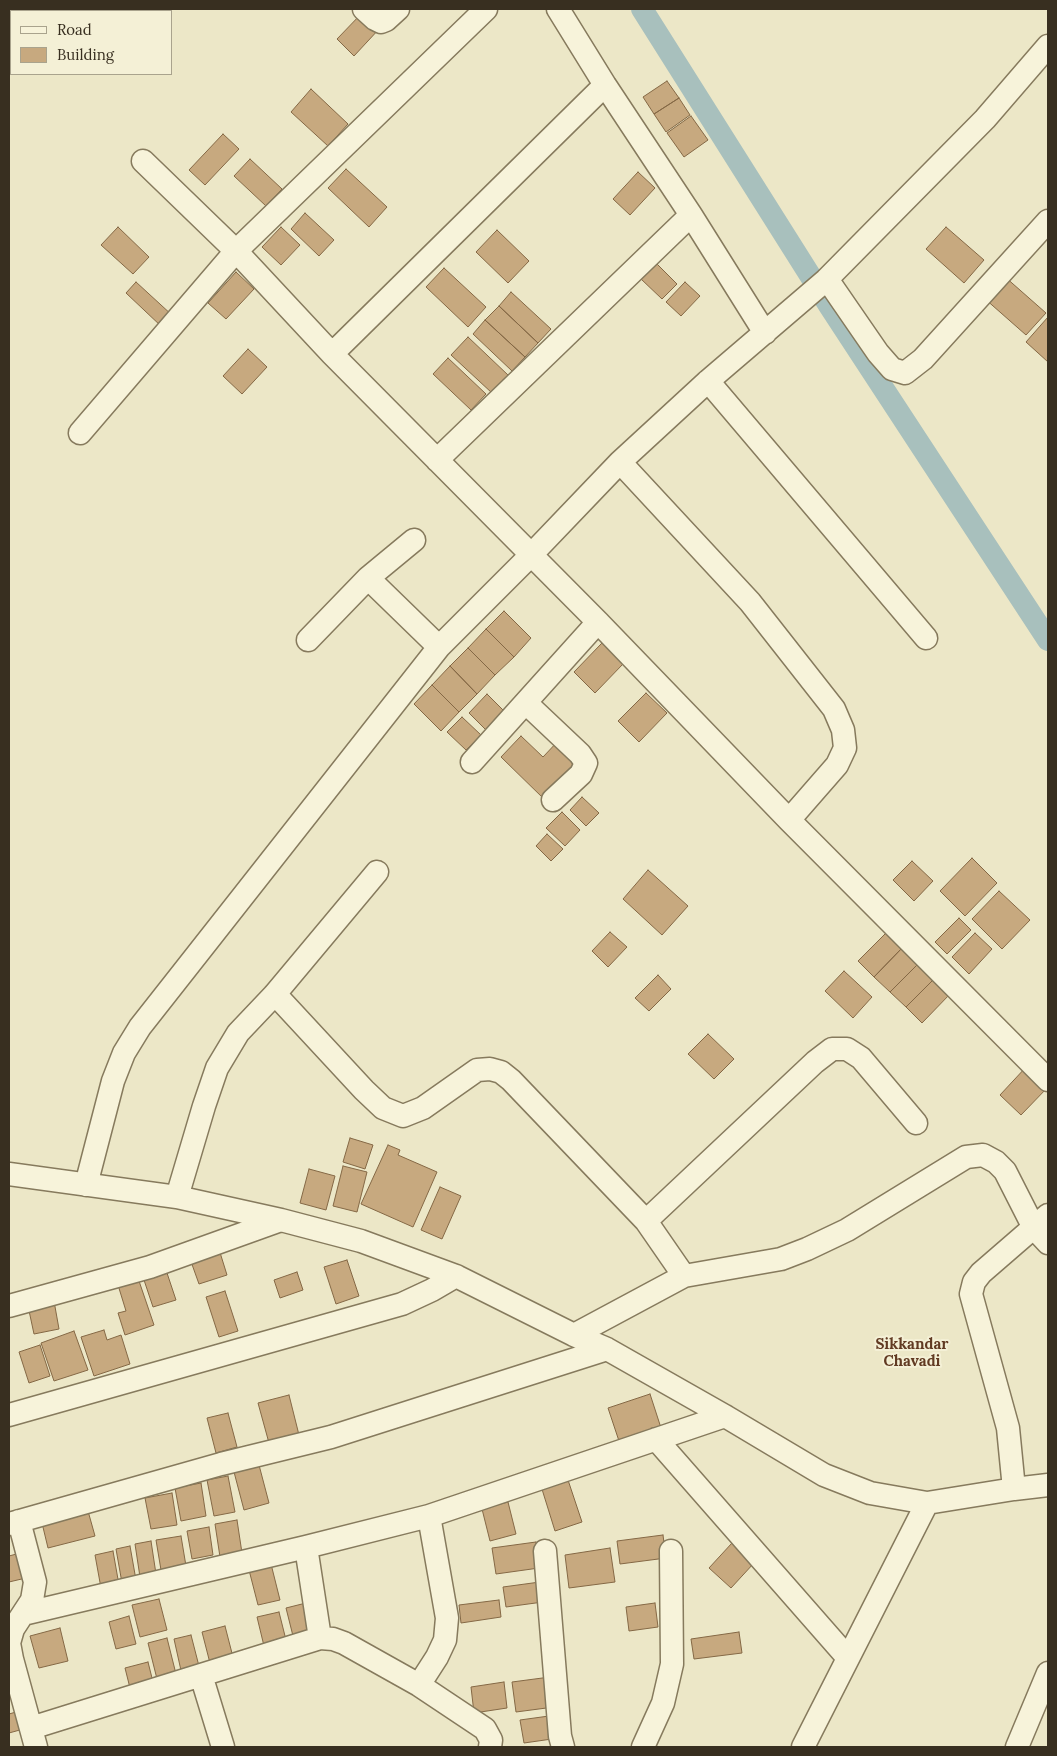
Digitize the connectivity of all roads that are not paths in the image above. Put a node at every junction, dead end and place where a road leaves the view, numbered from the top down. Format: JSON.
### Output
{"nodes":[{"id":1,"x":364,"y":9,"type":"edge"},
{"id":2,"x":398,"y":9,"type":"edge"},
{"id":3,"x":486,"y":9,"type":"edge"},
{"id":4,"x":558,"y":9,"type":"edge"},
{"id":5,"x":1048,"y":46,"type":"edge"},
{"id":6,"x":605,"y":85,"type":"junction"},
{"id":7,"x":144,"y":161,"type":"dead end"},
{"id":8,"x":691,"y":215,"type":"junction"},
{"id":9,"x":1048,"y":221,"type":"edge"},
{"id":10,"x":236,"y":251,"type":"junction"},
{"id":11,"x":826,"y":280,"type":"junction"},
{"id":12,"x":765,"y":333,"type":"junction"},
{"id":13,"x":332,"y":354,"type":"junction"},
{"id":14,"x":708,"y":381,"type":"junction"},
{"id":15,"x":80,"y":433,"type":"dead end"},
{"id":16,"x":437,"y":460,"type":"junction"},
{"id":17,"x":620,"y":462,"type":"junction"},
{"id":18,"x":414,"y":540,"type":"dead end"},
{"id":19,"x":531,"y":555,"type":"junction"},
{"id":20,"x":368,"y":578,"type":"junction"},
{"id":21,"x":598,"y":622,"type":"junction"},
{"id":22,"x":926,"y":638,"type":"dead end"},
{"id":23,"x":308,"y":640,"type":"dead end"},
{"id":24,"x":439,"y":646,"type":"junction"},
{"id":25,"x":526,"y":703,"type":"junction"},
{"id":26,"x":472,"y":762,"type":"dead end"},
{"id":27,"x":553,"y":800,"type":"dead end"},
{"id":28,"x":789,"y":820,"type":"junction"},
{"id":29,"x":377,"y":872,"type":"dead end"},
{"id":30,"x":275,"y":994,"type":"junction"},
{"id":31,"x":1048,"y":1080,"type":"edge"},
{"id":32,"x":916,"y":1123,"type":"dead end"},
{"id":33,"x":9,"y":1174,"type":"edge"},
{"id":34,"x":86,"y":1185,"type":"junction"},
{"id":35,"x":177,"y":1197,"type":"junction"},
{"id":36,"x":281,"y":1220,"type":"junction"},
{"id":37,"x":646,"y":1222,"type":"junction"},
{"id":38,"x":1044,"y":1229,"type":"edge"},
{"id":39,"x":456,"y":1276,"type":"junction"},
{"id":40,"x":684,"y":1276,"type":"junction"},
{"id":41,"x":9,"y":1306,"type":"edge"},
{"id":42,"x":574,"y":1335,"type":"junction"},
{"id":43,"x":607,"y":1349,"type":"junction"},
{"id":44,"x":9,"y":1415,"type":"edge"},
{"id":45,"x":725,"y":1416,"type":"junction"},
{"id":46,"x":656,"y":1439,"type":"junction"},
{"id":47,"x":1048,"y":1485,"type":"edge"},
{"id":48,"x":1014,"y":1489,"type":"junction"},
{"id":49,"x":927,"y":1503,"type":"junction"},
{"id":50,"x":429,"y":1516,"type":"junction"},
{"id":51,"x":14,"y":1523,"type":"edge"},
{"id":52,"x":306,"y":1547,"type":"junction"},
{"id":53,"x":545,"y":1551,"type":"dead end"},
{"id":54,"x":671,"y":1551,"type":"dead end"},
{"id":55,"x":23,"y":1614,"type":"junction"},
{"id":56,"x":320,"y":1638,"type":"junction"},
{"id":57,"x":848,"y":1658,"type":"junction"},
{"id":58,"x":1048,"y":1673,"type":"edge"},
{"id":59,"x":201,"y":1675,"type":"junction"},
{"id":60,"x":419,"y":1685,"type":"junction"},
{"id":61,"x":34,"y":1738,"type":"edge"},
{"id":62,"x":223,"y":1747,"type":"edge"},
{"id":63,"x":490,"y":1747,"type":"edge"},
{"id":64,"x":563,"y":1747,"type":"edge"},
{"id":65,"x":644,"y":1747,"type":"edge"},
{"id":66,"x":803,"y":1747,"type":"edge"},
{"id":67,"x":1017,"y":1747,"type":"edge"}],
"edges":[{"from":1,"to":2,"type":"street"},
{"from":3,"to":10,"type":"street"},
{"from":4,"to":6,"type":"street"},
{"from":5,"to":11,"type":"street"},
{"from":6,"to":8,"type":"street"},
{"from":6,"to":13,"type":"street"},
{"from":7,"to":10,"type":"street"},
{"from":8,"to":12,"type":"street"},
{"from":8,"to":16,"type":"street"},
{"from":9,"to":11,"type":"street"},
{"from":10,"to":13,"type":"street"},
{"from":10,"to":15,"type":"street"},
{"from":11,"to":12,"type":"street"},
{"from":12,"to":14,"type":"street"},
{"from":13,"to":16,"type":"street"},
{"from":14,"to":17,"type":"street"},
{"from":14,"to":22,"type":"street"},
{"from":16,"to":19,"type":"street"},
{"from":17,"to":19,"type":"street"},
{"from":17,"to":28,"type":"street"},
{"from":18,"to":20,"type":"street"},
{"from":19,"to":21,"type":"street"},
{"from":19,"to":24,"type":"street"},
{"from":20,"to":23,"type":"street"},
{"from":20,"to":24,"type":"street"},
{"from":21,"to":25,"type":"street"},
{"from":21,"to":28,"type":"street"},
{"from":24,"to":34,"type":"street"},
{"from":25,"to":26,"type":"street"},
{"from":25,"to":27,"type":"street"},
{"from":28,"to":31,"type":"street"},
{"from":29,"to":30,"type":"street"},
{"from":30,"to":35,"type":"street"},
{"from":30,"to":37,"type":"street"},
{"from":32,"to":37,"type":"street"},
{"from":33,"to":34,"type":"street"},
{"from":34,"to":35,"type":"street"},
{"from":35,"to":36,"type":"street"},
{"from":36,"to":39,"type":"street"},
{"from":36,"to":41,"type":"street"},
{"from":37,"to":40,"type":"street"},
{"from":38,"to":40,"type":"street"},
{"from":38,"to":48,"type":"street"},
{"from":39,"to":42,"type":"street"},
{"from":39,"to":44,"type":"street"},
{"from":40,"to":42,"type":"street"},
{"from":42,"to":43,"type":"street"},
{"from":43,"to":45,"type":"street"},
{"from":43,"to":51,"type":"street"},
{"from":45,"to":46,"type":"street"},
{"from":45,"to":49,"type":"street"},
{"from":46,"to":50,"type":"street"},
{"from":46,"to":57,"type":"street"},
{"from":47,"to":48,"type":"street"},
{"from":48,"to":49,"type":"street"},
{"from":49,"to":57,"type":"street"},
{"from":50,"to":52,"type":"street"},
{"from":50,"to":60,"type":"street"},
{"from":51,"to":55,"type":"street"},
{"from":52,"to":55,"type":"street"},
{"from":52,"to":56,"type":"street"},
{"from":53,"to":64,"type":"street"},
{"from":54,"to":65,"type":"street"},
{"from":55,"to":61,"type":"street"},
{"from":56,"to":59,"type":"street"},
{"from":56,"to":60,"type":"street"},
{"from":57,"to":66,"type":"street"},
{"from":58,"to":67,"type":"street"},
{"from":59,"to":61,"type":"street"},
{"from":59,"to":62,"type":"street"},
{"from":60,"to":63,"type":"street"}]}
